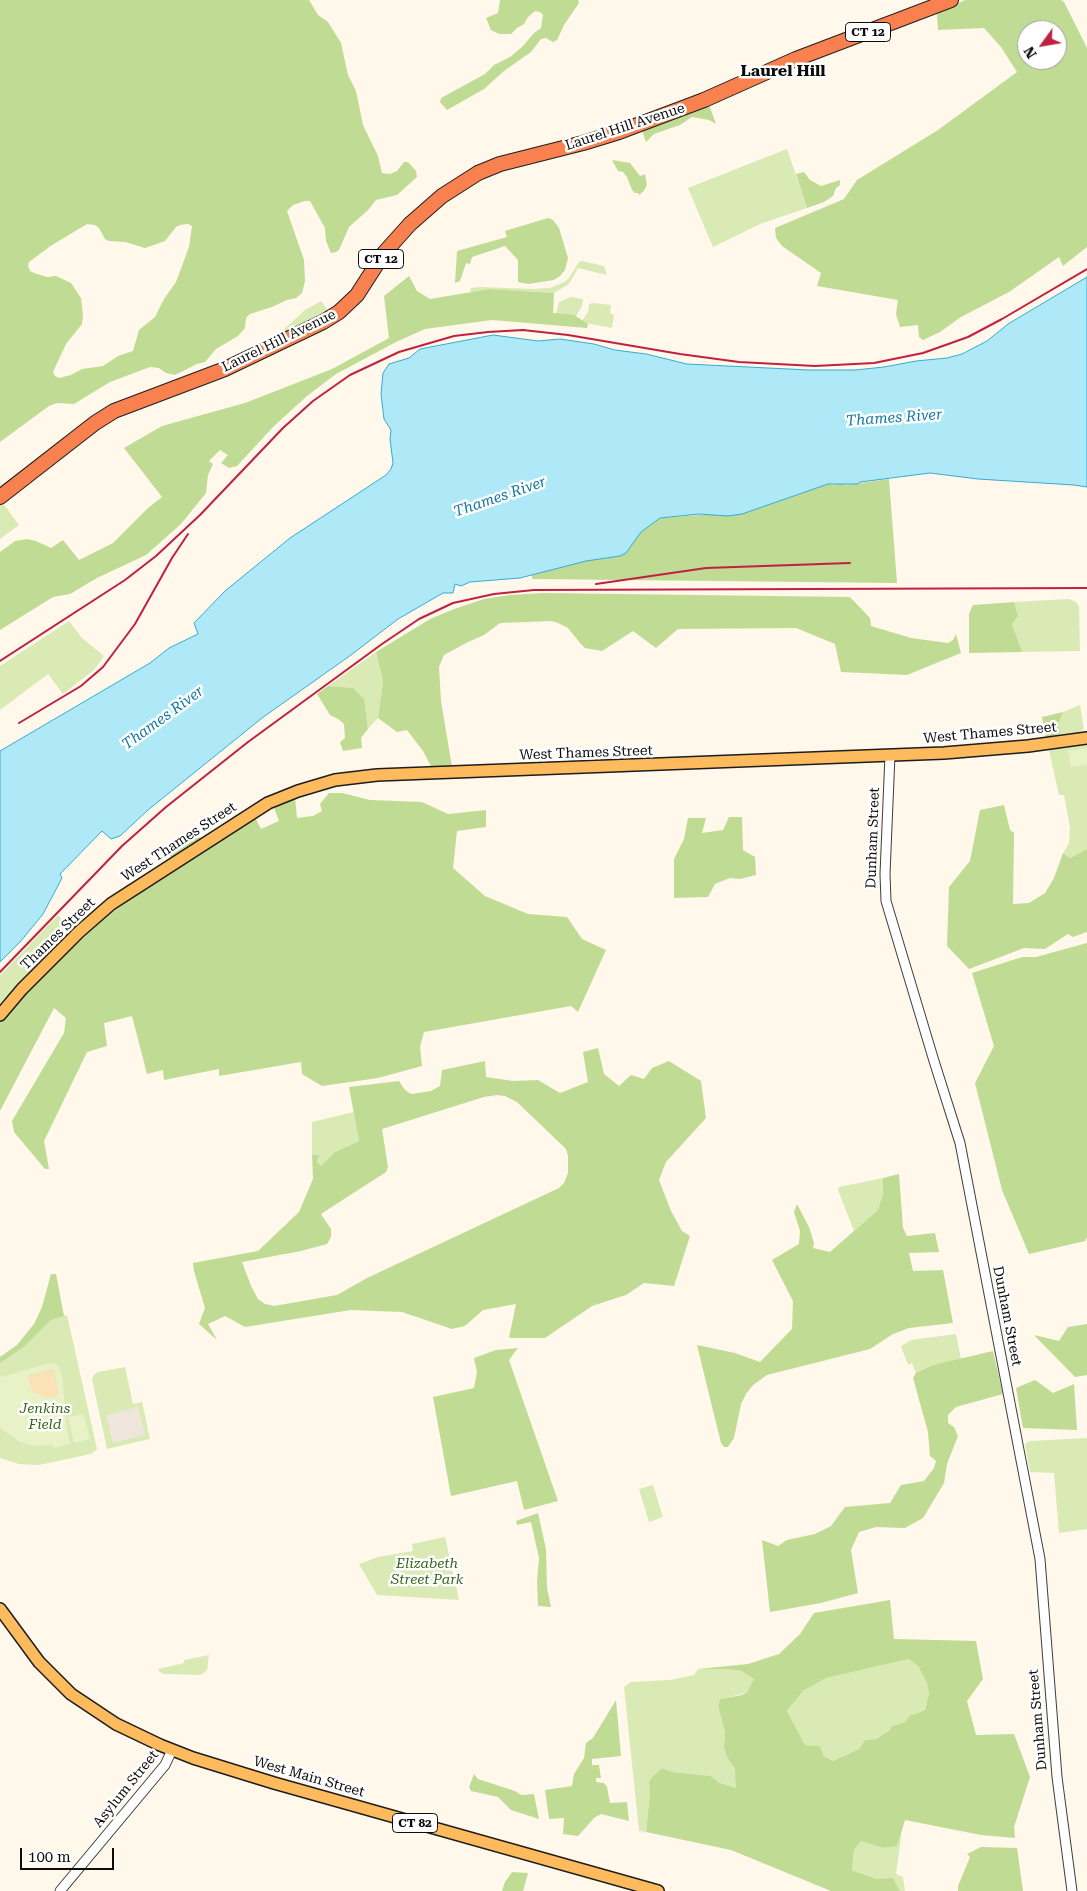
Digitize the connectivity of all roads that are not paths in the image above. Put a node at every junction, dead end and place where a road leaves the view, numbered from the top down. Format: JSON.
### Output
{"nodes":[{"id":1,"x":950,"y":0,"type":"edge"},
{"id":2,"x":0,"y":497,"type":"edge"},
{"id":3,"x":1087,"y":738,"type":"edge"},
{"id":4,"x":890,"y":755,"type":"junction"},
{"id":5,"x":118,"y":899,"type":"joint"},
{"id":6,"x":0,"y":1015,"type":"edge"},
{"id":7,"x":0,"y":1609,"type":"edge"},
{"id":8,"x":172,"y":1750,"type":"junction"},
{"id":9,"x":60,"y":1891,"type":"edge"},
{"id":10,"x":658,"y":1891,"type":"edge"},
{"id":11,"x":1072,"y":1891,"type":"edge"}],
"edges":[{"from":1,"to":2,"type":"highway","name":"Laurel Hill Avenue","number":"CT 12"},
{"from":3,"to":4,"type":"main road","name":"West Thames Street"},
{"from":4,"to":5,"type":"main road","name":"West Thames Street"},
{"from":4,"to":11,"type":"street","name":"Dunham Street"},
{"from":5,"to":6,"type":"main road","name":"Thames Street"},
{"from":7,"to":8,"type":"main road","name":"West Main Street","number":"CT 82"},
{"from":8,"to":9,"type":"street","name":"Asylum Street"},
{"from":8,"to":10,"type":"main road","name":"West Main Street","number":"CT 82"}]}
